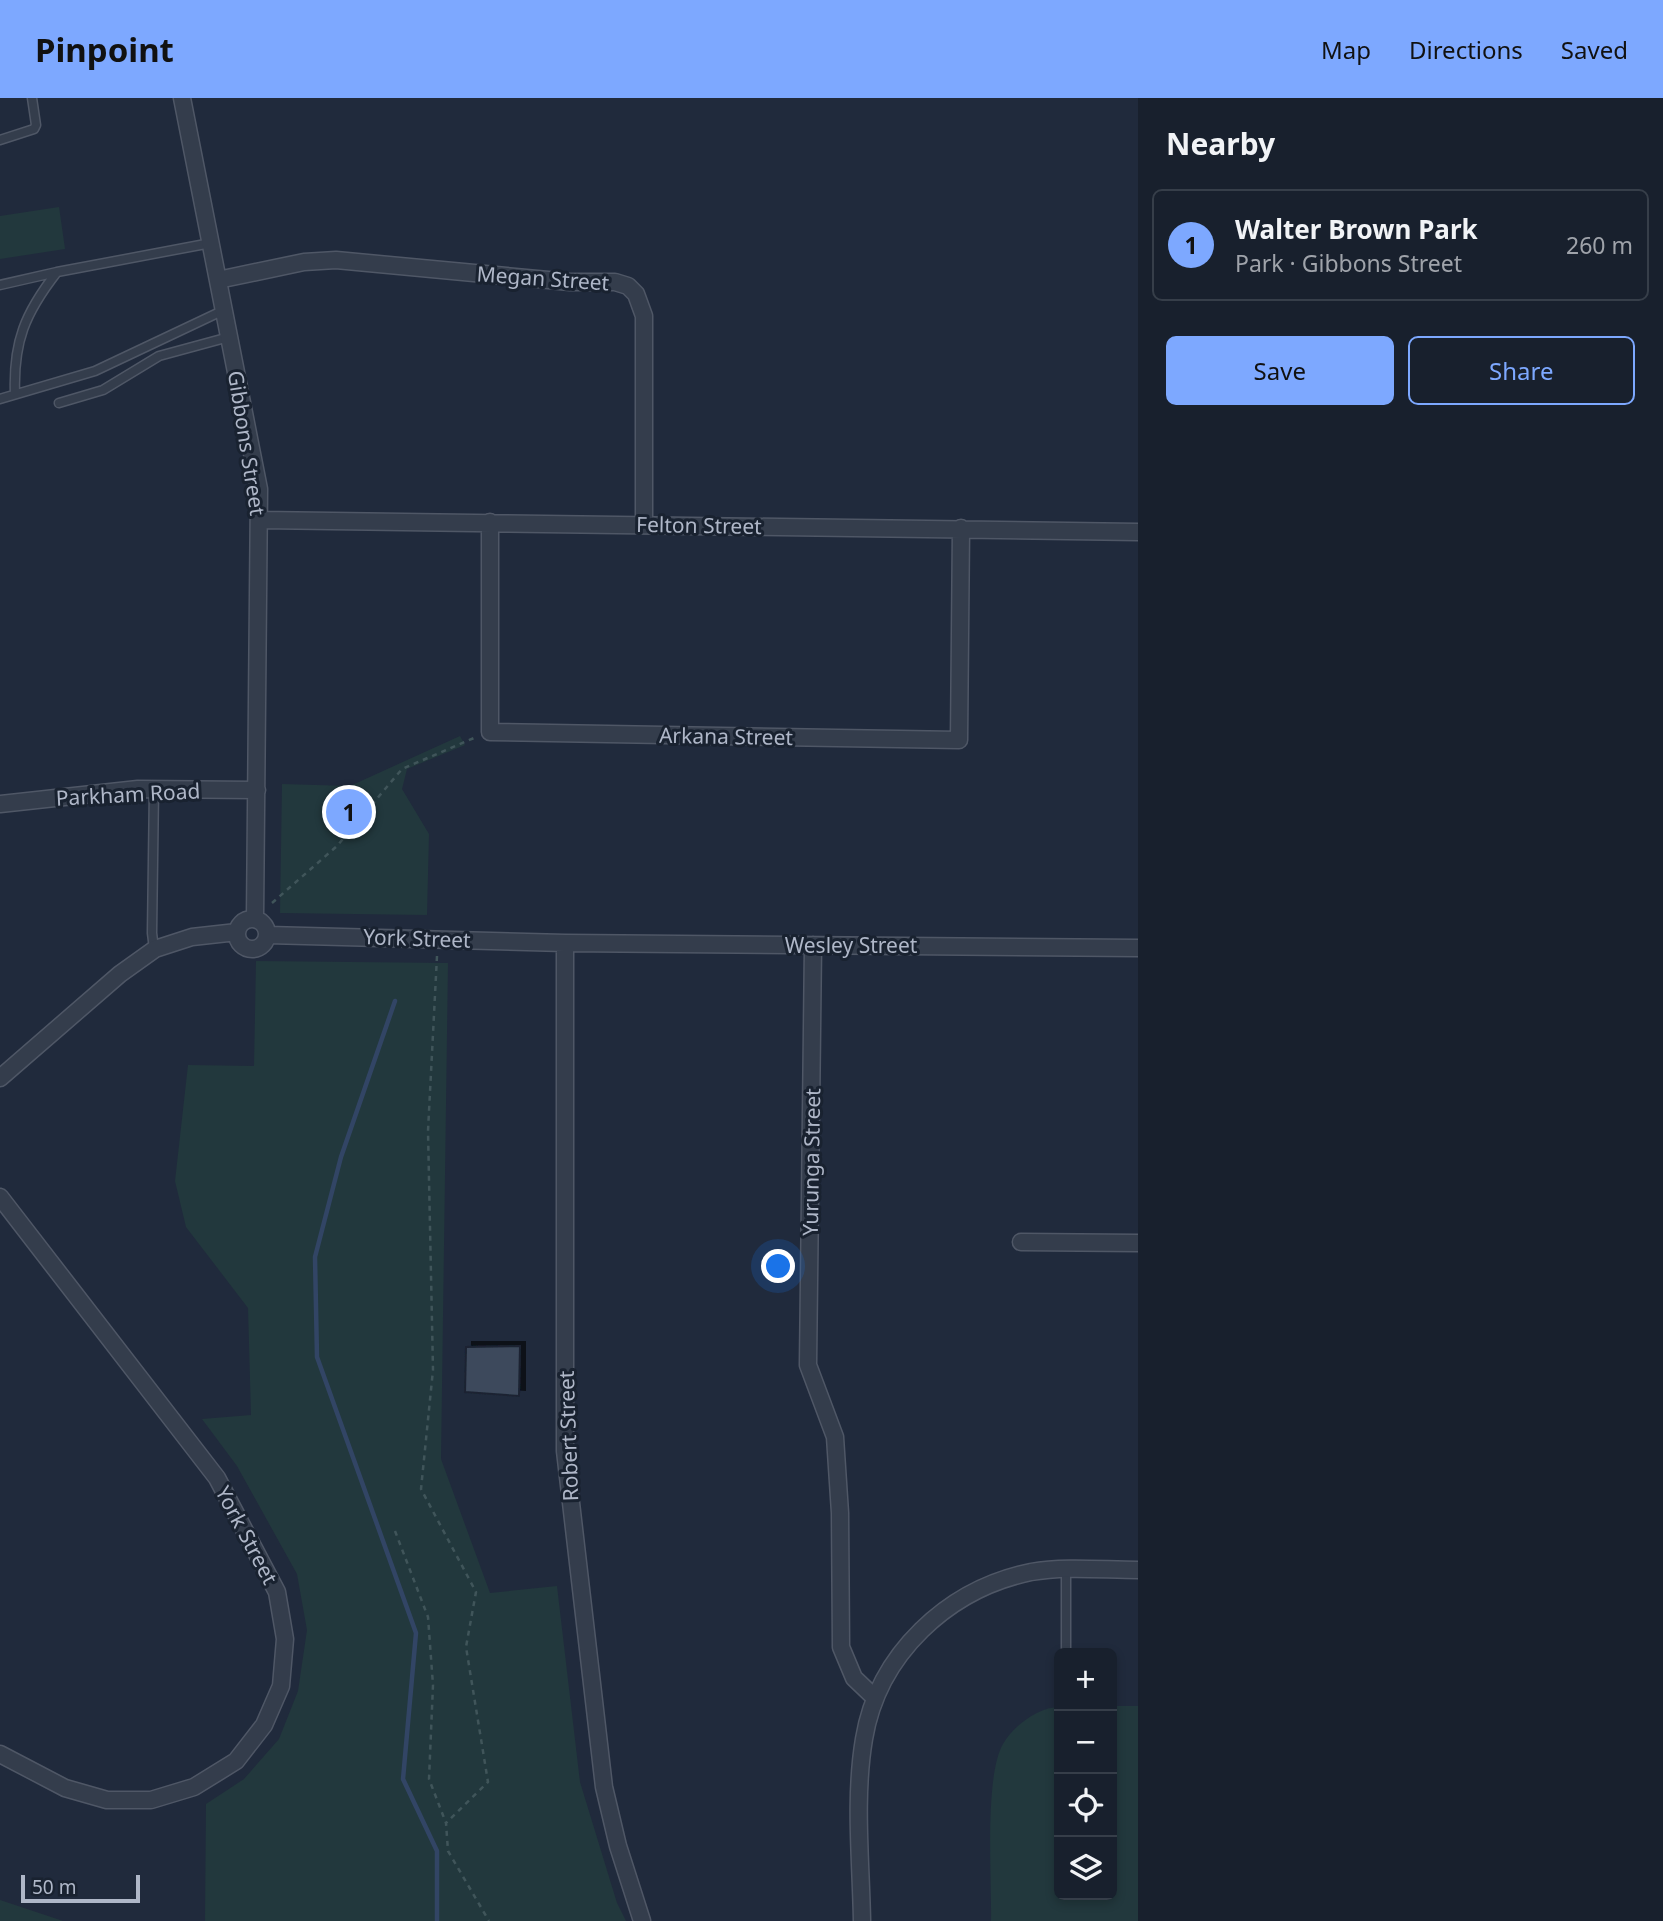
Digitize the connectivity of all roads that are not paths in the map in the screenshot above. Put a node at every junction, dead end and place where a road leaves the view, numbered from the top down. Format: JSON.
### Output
{"nodes":[{"id":1,"x":32,"y":98,"type":"edge"},
{"id":2,"x":182,"y":98,"type":"edge"},
{"id":3,"x":0,"y":140,"type":"edge"},
{"id":4,"x":211,"y":243,"type":"junction"},
{"id":5,"x":57,"y":272,"type":"junction"},
{"id":6,"x":218,"y":280,"type":"junction"},
{"id":7,"x":0,"y":285,"type":"edge"},
{"id":8,"x":224,"y":310,"type":"junction"},
{"id":9,"x":229,"y":337,"type":"junction"},
{"id":10,"x":15,"y":394,"type":"junction"},
{"id":11,"x":0,"y":398,"type":"edge"},
{"id":12,"x":59,"y":403,"type":"dead end"},
{"id":13,"x":261,"y":520,"type":"junction"},
{"id":14,"x":490,"y":522,"type":"junction"},
{"id":15,"x":644,"y":524,"type":"junction"},
{"id":16,"x":961,"y":527,"type":"junction"},
{"id":17,"x":1138,"y":532,"type":"edge"},
{"id":18,"x":154,"y":788,"type":"junction"},
{"id":19,"x":257,"y":790,"type":"junction"},
{"id":20,"x":0,"y":804,"type":"edge"},
{"id":21,"x":255,"y":911,"type":"junction"},
{"id":22,"x":237,"y":932,"type":"junction"},
{"id":23,"x":268,"y":935,"type":"junction"},
{"id":24,"x":565,"y":943,"type":"junction"},
{"id":25,"x":814,"y":945,"type":"junction"},
{"id":26,"x":1138,"y":948,"type":"edge"},
{"id":27,"x":155,"y":949,"type":"junction"},
{"id":28,"x":0,"y":1078,"type":"edge"},
{"id":29,"x":0,"y":1197,"type":"edge"},
{"id":30,"x":1021,"y":1242,"type":"dead end"},
{"id":31,"x":1138,"y":1243,"type":"edge"},
{"id":32,"x":1066,"y":1569,"type":"junction"},
{"id":33,"x":1138,"y":1570,"type":"edge"},
{"id":34,"x":1066,"y":1648,"type":"edge"},
{"id":35,"x":875,"y":1698,"type":"junction"},
{"id":36,"x":0,"y":1754,"type":"edge"},
{"id":37,"x":642,"y":1921,"type":"edge"},
{"id":38,"x":862,"y":1921,"type":"edge"}],
"edges":[{"from":1,"to":3,"type":"lane"},
{"from":2,"to":4,"type":"street","name":"Gibbons Street"},
{"from":4,"to":5,"type":"lane"},
{"from":4,"to":6,"type":"street","name":"Gibbons Street"},
{"from":5,"to":7,"type":"lane"},
{"from":5,"to":10,"type":"lane"},
{"from":6,"to":8,"type":"street","name":"Gibbons Street"},
{"from":6,"to":15,"type":"street","name":"Megan Street"},
{"from":8,"to":9,"type":"street","name":"Gibbons Street"},
{"from":8,"to":10,"type":"lane"},
{"from":9,"to":12,"type":"lane"},
{"from":9,"to":13,"type":"street","name":"Gibbons Street"},
{"from":10,"to":11,"type":"lane"},
{"from":13,"to":14,"type":"street","name":"Felton Street"},
{"from":13,"to":19,"type":"street","name":"Gibbons Street"},
{"from":14,"to":15,"type":"street","name":"Felton Street"},
{"from":14,"to":16,"type":"street","name":"Arkana Street"},
{"from":15,"to":16,"type":"street","name":"Felton Street"},
{"from":16,"to":17,"type":"street","name":"Felton Street"},
{"from":18,"to":19,"type":"street","name":"Parkham Road"},
{"from":18,"to":20,"type":"street","name":"Parkham Road"},
{"from":18,"to":27,"type":"lane"},
{"from":19,"to":21,"type":"street","name":"Gibbons Street"},
{"from":21,"to":22,"type":"street"},
{"from":21,"to":23,"type":"street"},
{"from":22,"to":23,"type":"street"},
{"from":22,"to":27,"type":"street"},
{"from":23,"to":24,"type":"street","name":"York Street"},
{"from":24,"to":25,"type":"street","name":"Wesley Street"},
{"from":24,"to":37,"type":"street","name":"Robert Street"},
{"from":25,"to":26,"type":"street","name":"Wesley Street"},
{"from":25,"to":35,"type":"street","name":"Yurunga Street"},
{"from":27,"to":28,"type":"street"},
{"from":29,"to":36,"type":"street","name":"York Street"},
{"from":30,"to":31,"type":"street"},
{"from":32,"to":33,"type":"street"},
{"from":32,"to":34,"type":"lane"},
{"from":32,"to":35,"type":"street"},
{"from":35,"to":38,"type":"street"}]}
